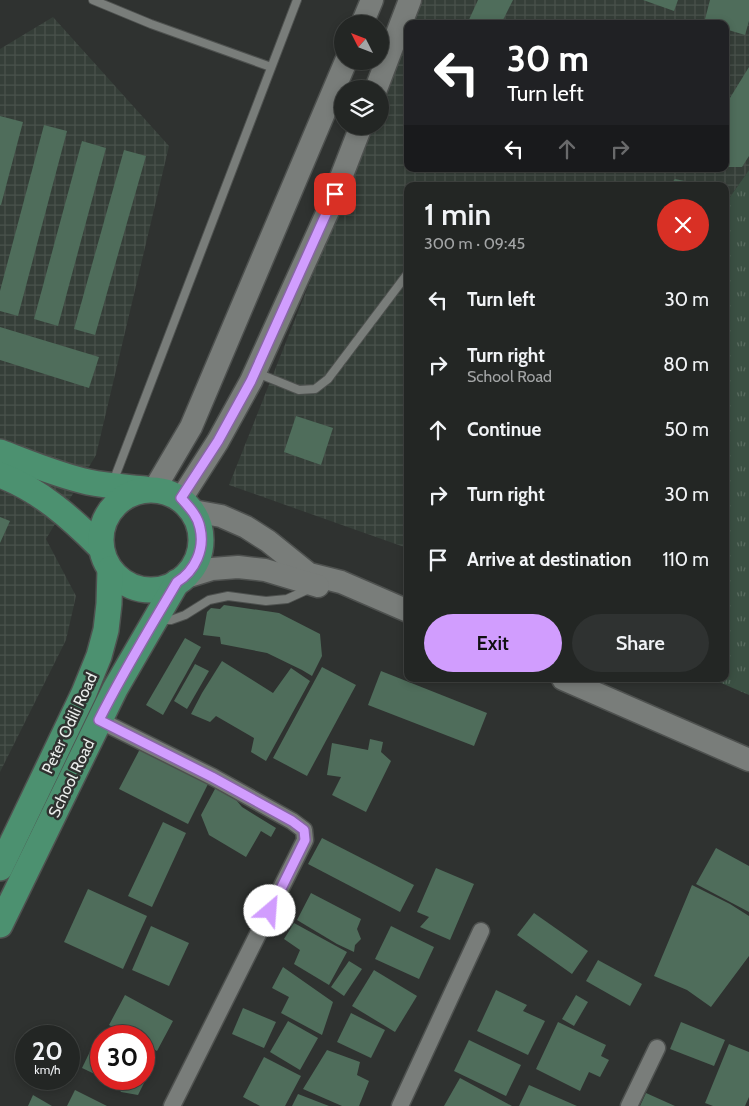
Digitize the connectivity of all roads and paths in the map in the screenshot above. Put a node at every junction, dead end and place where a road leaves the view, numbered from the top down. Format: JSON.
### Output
{"nodes":[{"id":1,"x":93,"y":0,"type":"edge"},
{"id":2,"x":297,"y":0,"type":"edge"},
{"id":3,"x":372,"y":0,"type":"edge"},
{"id":4,"x":410,"y":0,"type":"edge"},
{"id":5,"x":366,"y":15,"type":"edge"},
{"id":6,"x":271,"y":67,"type":"junction"},
{"id":7,"x":342,"y":70,"type":"edge"},
{"id":8,"x":379,"y":80,"type":"edge"},
{"id":9,"x":358,"y":135,"type":"edge"},
{"id":10,"x":404,"y":278,"type":"edge"},
{"id":11,"x":255,"y":372,"type":"junction"},
{"id":12,"x":0,"y":452,"type":"edge"},
{"id":13,"x":0,"y":475,"type":"edge"},
{"id":14,"x":112,"y":486,"type":"junction"},
{"id":15,"x":151,"y":490,"type":"junction"},
{"id":16,"x":187,"y":505,"type":"junction"},
{"id":17,"x":106,"y":559,"type":"junction"},
{"id":18,"x":181,"y":580,"type":"junction"},
{"id":19,"x":341,"y":582,"type":"junction"},
{"id":20,"x":316,"y":586,"type":"junction"},
{"id":21,"x":404,"y":609,"type":"edge"},
{"id":22,"x":154,"y":620,"type":"junction"},
{"id":23,"x":570,"y":682,"type":"edge"},
{"id":24,"x":99,"y":720,"type":"junction"},
{"id":25,"x":749,"y":760,"type":"edge"},
{"id":26,"x":0,"y":868,"type":"edge"},
{"id":27,"x":0,"y":924,"type":"edge"},
{"id":28,"x":481,"y":931,"type":"dead end"},
{"id":29,"x":657,"y":1048,"type":"dead end"},
{"id":30,"x":172,"y":1106,"type":"edge"},
{"id":31,"x":400,"y":1106,"type":"edge"},
{"id":32,"x":629,"y":1106,"type":"edge"}],
"edges":[{"from":1,"to":6,"type":"lane"},
{"from":2,"to":6,"type":"lane"},
{"from":3,"to":5,"type":"main road"},
{"from":4,"to":8,"type":"main road"},
{"from":6,"to":14,"type":"lane"},
{"from":7,"to":15,"type":"main road"},
{"from":9,"to":11,"type":"main road"},
{"from":10,"to":11,"type":"lane"},
{"from":11,"to":16,"type":"main road"},
{"from":12,"to":14,"type":"main road"},
{"from":13,"to":17,"type":"main road"},
{"from":14,"to":15,"type":"main road"},
{"from":15,"to":16,"type":"main road"},
{"from":15,"to":17,"type":"main road"},
{"from":16,"to":18,"type":"main road"},
{"from":16,"to":19,"type":"main road"},
{"from":17,"to":18,"type":"main road"},
{"from":17,"to":26,"type":"main road","name":"Peter Odili Road"},
{"from":18,"to":20,"type":"main road"},
{"from":18,"to":22,"type":"main road","name":"School Road"},
{"from":19,"to":20,"type":"main road"},
{"from":19,"to":21,"type":"main road"},
{"from":20,"to":22,"type":"lane"},
{"from":22,"to":24,"type":"main road","name":"School Road"},
{"from":23,"to":25,"type":"main road"},
{"from":24,"to":27,"type":"main road","name":"School Road"},
{"from":24,"to":30,"type":"street"},
{"from":28,"to":31,"type":"street"},
{"from":29,"to":32,"type":"street"}]}
